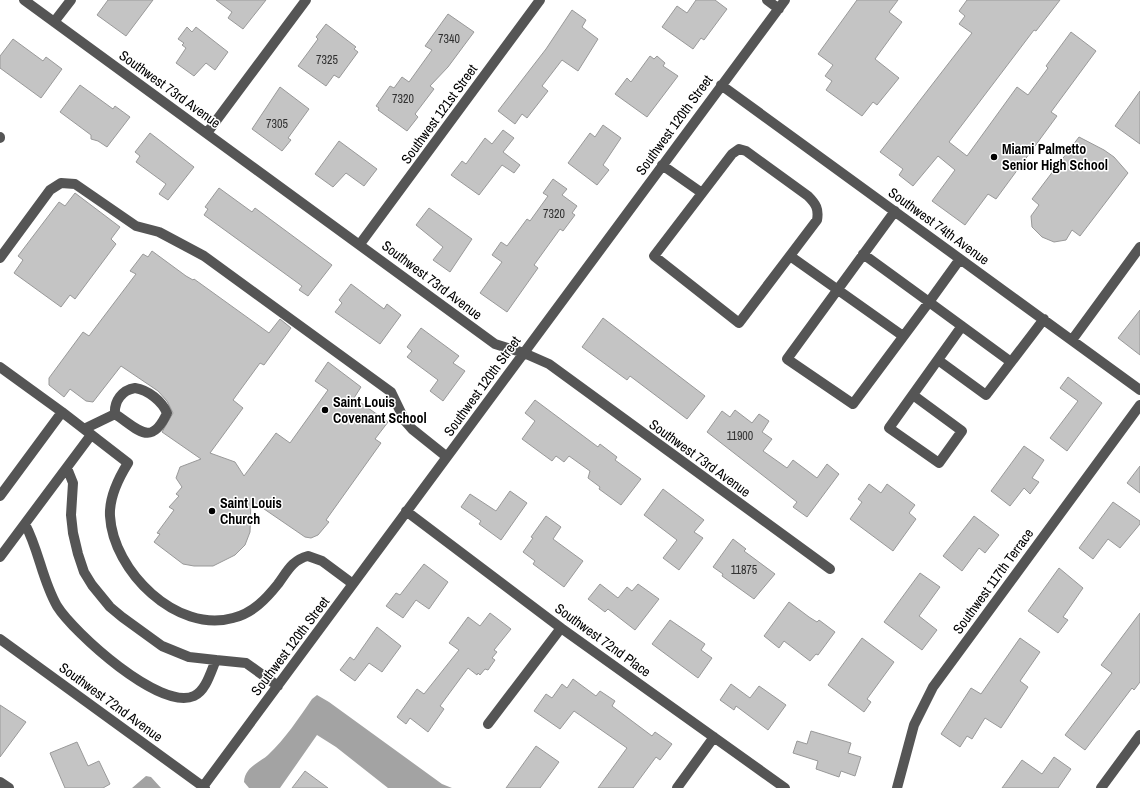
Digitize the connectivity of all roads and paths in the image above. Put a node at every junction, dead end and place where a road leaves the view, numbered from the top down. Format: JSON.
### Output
{"nodes":[{"id":1,"x":24,"y":0,"type":"edge"},
{"id":2,"x":71,"y":0,"type":"edge"},
{"id":3,"x":306,"y":0,"type":"edge"},
{"id":4,"x":540,"y":0,"type":"edge"},
{"id":5,"x":767,"y":0,"type":"edge"},
{"id":6,"x":785,"y":0,"type":"edge"},
{"id":7,"x":779,"y":9,"type":"junction"},
{"id":8,"x":54,"y":22,"type":"junction"},
{"id":9,"x":721,"y":85,"type":"junction"},
{"id":10,"x":207,"y":133,"type":"junction"},
{"id":11,"x":662,"y":165,"type":"junction"},
{"id":12,"x":702,"y":193,"type":"junction"},
{"id":13,"x":895,"y":211,"type":"junction"},
{"id":14,"x":360,"y":244,"type":"junction"},
{"id":15,"x":1140,"y":247,"type":"edge"},
{"id":16,"x":863,"y":254,"type":"junction"},
{"id":17,"x":790,"y":256,"type":"junction"},
{"id":18,"x":0,"y":258,"type":"edge"},
{"id":19,"x":960,"y":259,"type":"junction"},
{"id":20,"x":837,"y":290,"type":"junction"},
{"id":21,"x":929,"y":302,"type":"junction"},
{"id":22,"x":1044,"y":319,"type":"junction"},
{"id":23,"x":962,"y":326,"type":"junction"},
{"id":24,"x":903,"y":336,"type":"junction"},
{"id":25,"x":1072,"y":340,"type":"junction"},
{"id":26,"x":524,"y":353,"type":"junction"},
{"id":27,"x":938,"y":360,"type":"junction"},
{"id":28,"x":1011,"y":362,"type":"junction"},
{"id":29,"x":0,"y":367,"type":"edge"},
{"id":30,"x":1140,"y":390,"type":"edge"},
{"id":31,"x":913,"y":395,"type":"junction"},
{"id":32,"x":1140,"y":405,"type":"edge"},
{"id":33,"x":62,"y":412,"type":"junction"},
{"id":34,"x":116,"y":414,"type":"junction"},
{"id":35,"x":87,"y":432,"type":"junction"},
{"id":36,"x":447,"y":457,"type":"junction"},
{"id":37,"x":67,"y":468,"type":"junction"},
{"id":38,"x":0,"y":496,"type":"edge"},
{"id":39,"x":406,"y":511,"type":"junction"},
{"id":40,"x":25,"y":524,"type":"junction"},
{"id":41,"x":0,"y":557,"type":"edge"},
{"id":42,"x":830,"y":569,"type":"dead end"},
{"id":43,"x":353,"y":584,"type":"junction"},
{"id":44,"x":561,"y":628,"type":"junction"},
{"id":45,"x":0,"y":639,"type":"edge"},
{"id":46,"x":216,"y":660,"type":"junction"},
{"id":47,"x":278,"y":686,"type":"junction"},
{"id":48,"x":488,"y":724,"type":"dead end"},
{"id":49,"x":1140,"y":734,"type":"edge"},
{"id":50,"x":714,"y":737,"type":"junction"},
{"id":51,"x":0,"y":782,"type":"edge"},
{"id":52,"x":9,"y":788,"type":"edge"},
{"id":53,"x":204,"y":788,"type":"edge"},
{"id":54,"x":677,"y":788,"type":"edge"},
{"id":55,"x":785,"y":788,"type":"edge"},
{"id":56,"x":896,"y":788,"type":"edge"},
{"id":57,"x":1101,"y":788,"type":"edge"}],
"edges":[{"from":1,"to":8,"type":"street","name":"Southwest 73rd Avenue"},
{"from":2,"to":8,"type":"street"},
{"from":3,"to":10,"type":"street"},
{"from":4,"to":14,"type":"street","name":"Southwest 121st Street"},
{"from":5,"to":7,"type":"street"},
{"from":6,"to":7,"type":"street","name":"Southwest 120th Street"},
{"from":7,"to":9,"type":"street","name":"Southwest 120th Street"},
{"from":8,"to":10,"type":"street","name":"Southwest 73rd Avenue"},
{"from":9,"to":11,"type":"street","name":"Southwest 120th Street"},
{"from":9,"to":13,"type":"street","name":"Southwest 74th Avenue"},
{"from":10,"to":14,"type":"street","name":"Southwest 73rd Avenue"},
{"from":11,"to":12,"type":"street"},
{"from":11,"to":26,"type":"street","name":"Southwest 120th Street"},
{"from":12,"to":17,"type":"street"},
{"from":12,"to":17,"type":"street"},
{"from":13,"to":16,"type":"street"},
{"from":13,"to":19,"type":"street","name":"Southwest 74th Avenue"},
{"from":14,"to":26,"type":"street","name":"Southwest 73rd Avenue"},
{"from":15,"to":25,"type":"street"},
{"from":16,"to":20,"type":"street"},
{"from":16,"to":21,"type":"street"},
{"from":17,"to":20,"type":"street"},
{"from":18,"to":36,"type":"street"},
{"from":19,"to":21,"type":"street"},
{"from":19,"to":22,"type":"street","name":"Southwest 74th Avenue"},
{"from":20,"to":24,"type":"street"},
{"from":20,"to":24,"type":"street"},
{"from":21,"to":23,"type":"street"},
{"from":21,"to":24,"type":"street"},
{"from":22,"to":25,"type":"street","name":"Southwest 74th Avenue"},
{"from":22,"to":28,"type":"street"},
{"from":23,"to":27,"type":"street"},
{"from":23,"to":28,"type":"street"},
{"from":25,"to":30,"type":"street","name":"Southwest 74th Avenue"},
{"from":26,"to":36,"type":"street","name":"Southwest 120th Street"},
{"from":26,"to":42,"type":"street","name":"Southwest 73rd Avenue"},
{"from":27,"to":28,"type":"street"},
{"from":27,"to":31,"type":"street"},
{"from":29,"to":33,"type":"street"},
{"from":31,"to":31,"type":"street"},
{"from":32,"to":56,"type":"street","name":"Southwest 117th Terrace"},
{"from":33,"to":35,"type":"street"},
{"from":33,"to":38,"type":"street"},
{"from":34,"to":34,"type":"street"},
{"from":34,"to":35,"type":"street"},
{"from":35,"to":37,"type":"street"},
{"from":35,"to":43,"type":"street"},
{"from":36,"to":39,"type":"street","name":"Southwest 120th Street"},
{"from":37,"to":40,"type":"street"},
{"from":37,"to":46,"type":"street"},
{"from":39,"to":43,"type":"street","name":"Southwest 120th Street"},
{"from":39,"to":44,"type":"street","name":"Southwest 72nd Place"},
{"from":40,"to":41,"type":"street"},
{"from":40,"to":46,"type":"street"},
{"from":43,"to":47,"type":"street","name":"Southwest 120th Street"},
{"from":44,"to":48,"type":"street"},
{"from":44,"to":50,"type":"street","name":"Southwest 72nd Place"},
{"from":45,"to":53,"type":"street","name":"Southwest 72nd Avenue"},
{"from":46,"to":47,"type":"street"},
{"from":47,"to":53,"type":"street","name":"Southwest 120th Street"},
{"from":49,"to":57,"type":"street"},
{"from":50,"to":54,"type":"street"},
{"from":50,"to":55,"type":"street","name":"Southwest 72nd Place"},
{"from":51,"to":52,"type":"street"}]}
